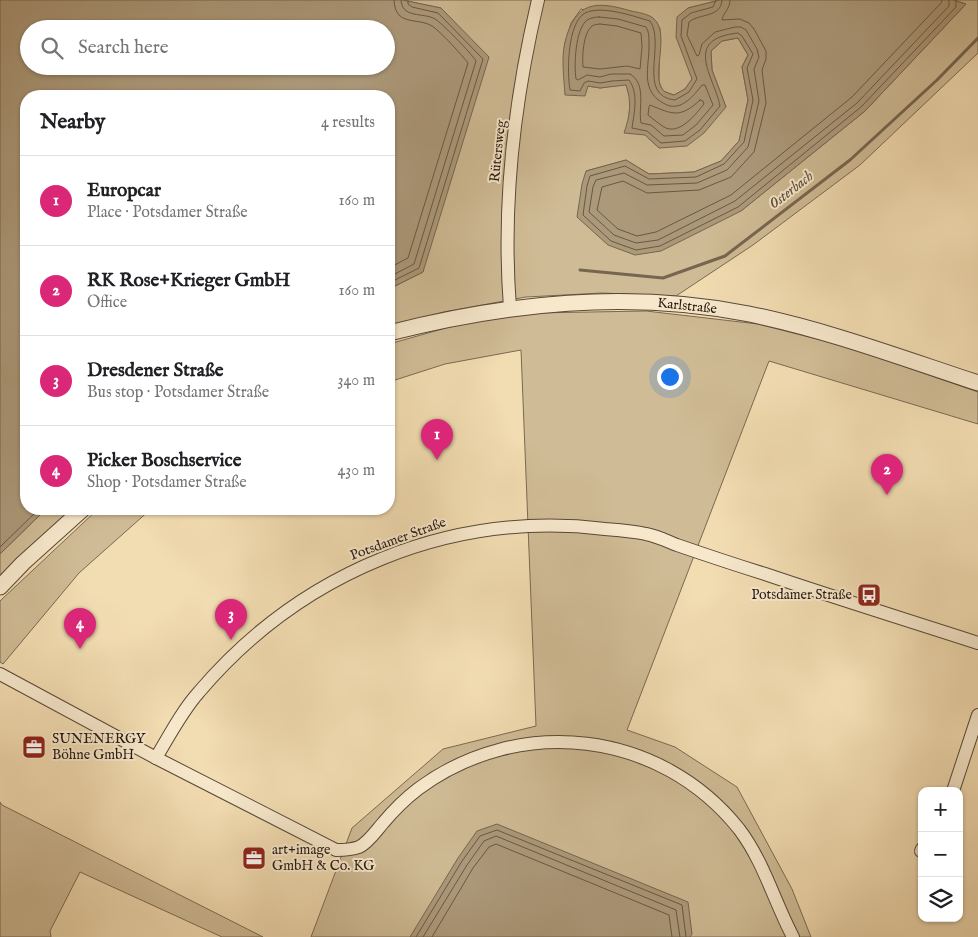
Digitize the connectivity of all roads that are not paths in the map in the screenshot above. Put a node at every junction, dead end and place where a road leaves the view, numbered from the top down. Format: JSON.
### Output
{"nodes":[{"id":1,"x":538,"y":0,"type":"edge"},
{"id":2,"x":510,"y":308,"type":"junction"},
{"id":3,"x":395,"y":332,"type":"edge"},
{"id":4,"x":978,"y":383,"type":"edge"},
{"id":5,"x":76,"y":515,"type":"edge"},
{"id":6,"x":0,"y":587,"type":"edge"},
{"id":7,"x":978,"y":643,"type":"edge"},
{"id":8,"x":0,"y":674,"type":"edge"},
{"id":9,"x":978,"y":714,"type":"edge"},
{"id":10,"x":156,"y":758,"type":"junction"},
{"id":11,"x":954,"y":787,"type":"edge"},
{"id":12,"x":793,"y":937,"type":"edge"}],
"edges":[{"from":1,"to":2,"type":"street","name":"Rütersweg"},
{"from":2,"to":3,"type":"street","name":"Karlstraße"},
{"from":2,"to":4,"type":"street","name":"Karlstraße"},
{"from":5,"to":6,"type":"street"},
{"from":7,"to":10,"type":"street","name":"Potsdamer Straße"},
{"from":8,"to":10,"type":"street"},
{"from":9,"to":11,"type":"street"},
{"from":10,"to":12,"type":"street"}]}
